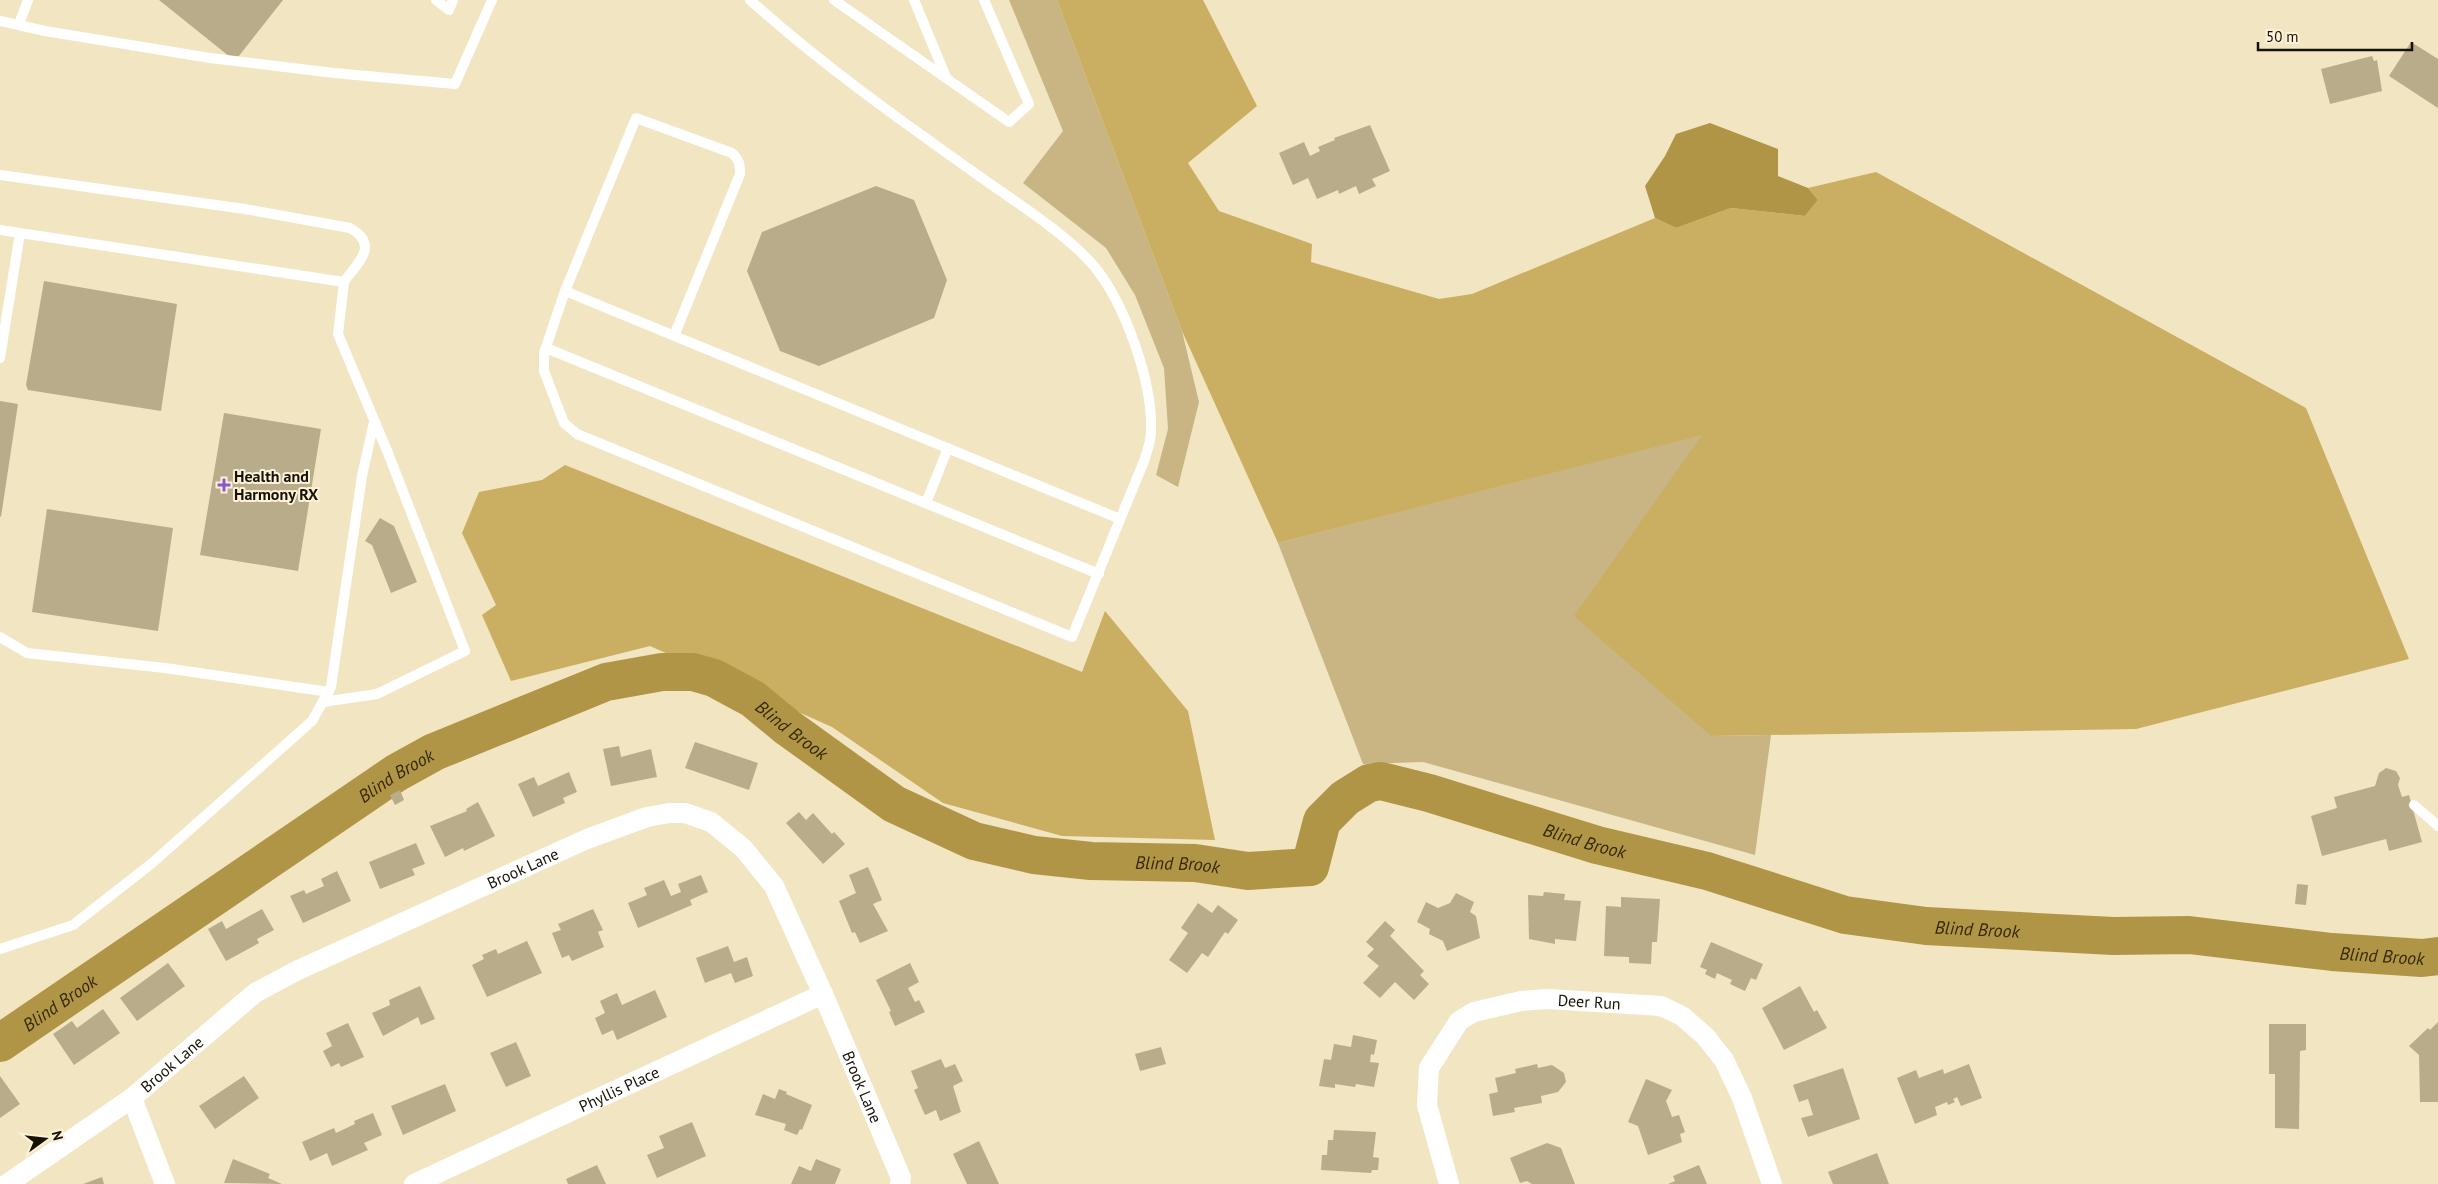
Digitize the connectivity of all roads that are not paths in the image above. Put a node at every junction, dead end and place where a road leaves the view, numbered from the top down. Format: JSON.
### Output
{"nodes":[{"id":1,"x":28,"y":0,"type":"edge"},
{"id":2,"x":436,"y":0,"type":"edge"},
{"id":3,"x":453,"y":0,"type":"edge"},
{"id":4,"x":492,"y":0,"type":"edge"},
{"id":5,"x":750,"y":0,"type":"edge"},
{"id":6,"x":834,"y":0,"type":"edge"},
{"id":7,"x":914,"y":0,"type":"edge"},
{"id":8,"x":984,"y":0,"type":"edge"},
{"id":9,"x":0,"y":22,"type":"edge"},
{"id":10,"x":20,"y":24,"type":"junction"},
{"id":11,"x":947,"y":78,"type":"junction"},
{"id":12,"x":0,"y":175,"type":"edge"},
{"id":13,"x":0,"y":230,"type":"edge"},
{"id":14,"x":20,"y":233,"type":"junction"},
{"id":15,"x":344,"y":282,"type":"junction"},
{"id":16,"x":565,"y":291,"type":"junction"},
{"id":17,"x":674,"y":336,"type":"junction"},
{"id":18,"x":546,"y":348,"type":"junction"},
{"id":19,"x":0,"y":358,"type":"edge"},
{"id":20,"x":374,"y":422,"type":"junction"},
{"id":21,"x":948,"y":448,"type":"junction"},
{"id":22,"x":926,"y":503,"type":"junction"},
{"id":23,"x":1120,"y":519,"type":"junction"},
{"id":24,"x":1098,"y":574,"type":"junction"},
{"id":25,"x":0,"y":636,"type":"edge"},
{"id":26,"x":329,"y":692,"type":"junction"},
{"id":27,"x":323,"y":702,"type":"junction"},
{"id":28,"x":2414,"y":805,"type":"dead end"},
{"id":29,"x":2438,"y":826,"type":"edge"},
{"id":30,"x":0,"y":949,"type":"edge"},
{"id":31,"x":823,"y":994,"type":"junction"},
{"id":32,"x":132,"y":1098,"type":"junction"},
{"id":33,"x":1447,"y":1175,"type":"edge"},
{"id":34,"x":900,"y":1181,"type":"edge"},
{"id":35,"x":7,"y":1184,"type":"edge"},
{"id":36,"x":165,"y":1184,"type":"edge"},
{"id":37,"x":414,"y":1184,"type":"edge"},
{"id":38,"x":1459,"y":1184,"type":"edge"},
{"id":39,"x":1772,"y":1184,"type":"edge"}],
"edges":[{"from":1,"to":10,"type":"lane"},
{"from":2,"to":3,"type":"lane"},
{"from":4,"to":10,"type":"lane"},
{"from":5,"to":23,"type":"lane"},
{"from":6,"to":11,"type":"lane"},
{"from":7,"to":11,"type":"lane"},
{"from":8,"to":11,"type":"lane"},
{"from":9,"to":10,"type":"lane"},
{"from":12,"to":15,"type":"lane"},
{"from":13,"to":14,"type":"lane"},
{"from":14,"to":15,"type":"lane"},
{"from":14,"to":19,"type":"lane"},
{"from":15,"to":20,"type":"lane"},
{"from":16,"to":17,"type":"lane"},
{"from":16,"to":17,"type":"lane"},
{"from":16,"to":18,"type":"lane"},
{"from":17,"to":21,"type":"lane"},
{"from":18,"to":22,"type":"lane"},
{"from":18,"to":24,"type":"lane"},
{"from":20,"to":26,"type":"lane"},
{"from":20,"to":27,"type":"lane"},
{"from":21,"to":22,"type":"lane"},
{"from":21,"to":23,"type":"lane"},
{"from":22,"to":24,"type":"lane"},
{"from":23,"to":24,"type":"lane"},
{"from":25,"to":26,"type":"lane"},
{"from":26,"to":27,"type":"lane"},
{"from":27,"to":30,"type":"lane"},
{"from":28,"to":29,"type":"lane"},
{"from":31,"to":32,"type":"street","name":"Brook Lane"},
{"from":31,"to":34,"type":"street","name":"Brook Lane"},
{"from":31,"to":37,"type":"street","name":"Phyllis Place"},
{"from":32,"to":35,"type":"street","name":"Brook Lane"},
{"from":32,"to":36,"type":"street"},
{"from":33,"to":38,"type":"street","name":"Deer Run"},
{"from":33,"to":39,"type":"street","name":"Deer Run"}]}
